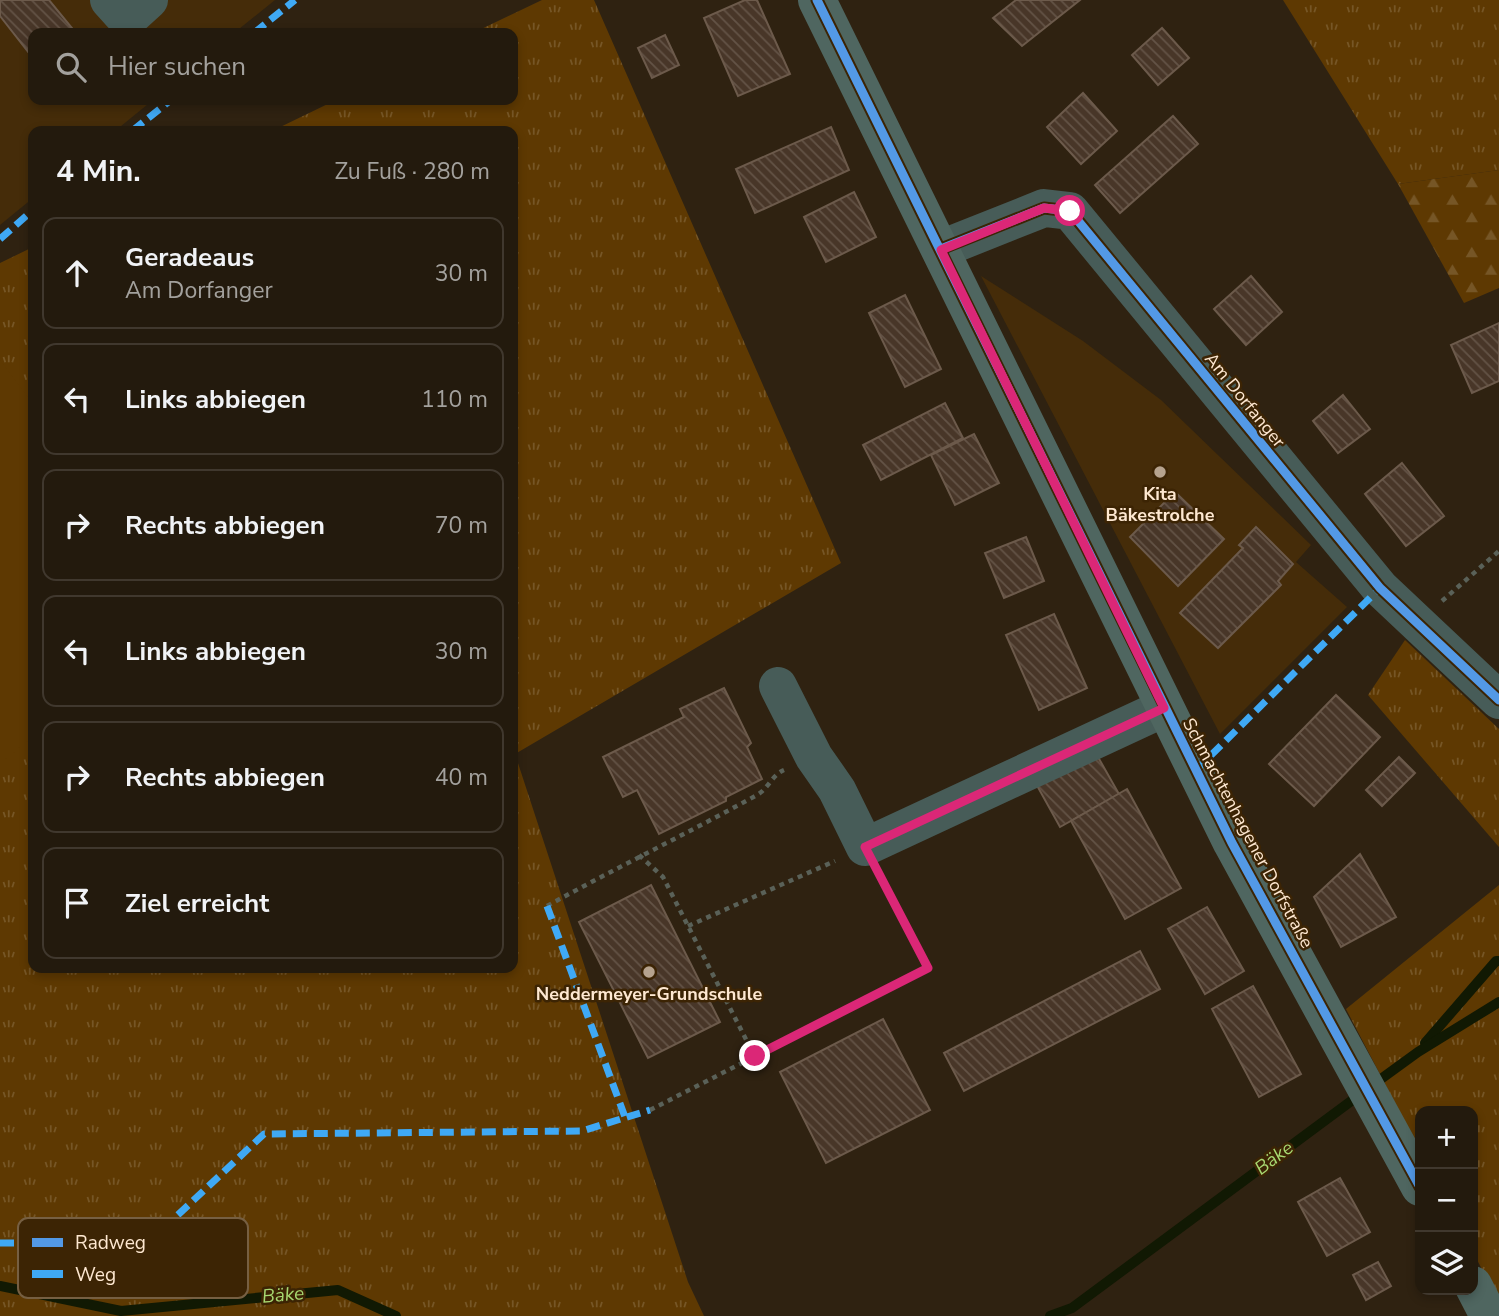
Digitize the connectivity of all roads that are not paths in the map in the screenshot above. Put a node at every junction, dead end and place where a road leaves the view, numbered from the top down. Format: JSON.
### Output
{"nodes":[{"id":1,"x":108,"y":0,"type":"edge"},
{"id":2,"x":149,"y":0,"type":"edge"},
{"id":3,"x":817,"y":0,"type":"edge"},
{"id":4,"x":941,"y":250,"type":"junction"},
{"id":5,"x":778,"y":686,"type":"dead end"},
{"id":6,"x":1499,"y":700,"type":"edge"},
{"id":7,"x":1164,"y":708,"type":"junction"},
{"id":8,"x":1415,"y":1177,"type":"edge"},
{"id":9,"x":1478,"y":1295,"type":"edge"},
{"id":10,"x":1489,"y":1316,"type":"edge"}],
"edges":[{"from":1,"to":2,"type":"street"},
{"from":3,"to":4,"type":"main road","name":"Schmachtenhagener Dorfstraße"},
{"from":4,"to":6,"type":"street","name":"Am Dorfanger"},
{"from":4,"to":7,"type":"main road","name":"Schmachtenhagener Dorfstraße"},
{"from":5,"to":7,"type":"street"},
{"from":7,"to":8,"type":"main road","name":"Schmachtenhagener Dorfstraße"},
{"from":9,"to":10,"type":"main road"}]}
